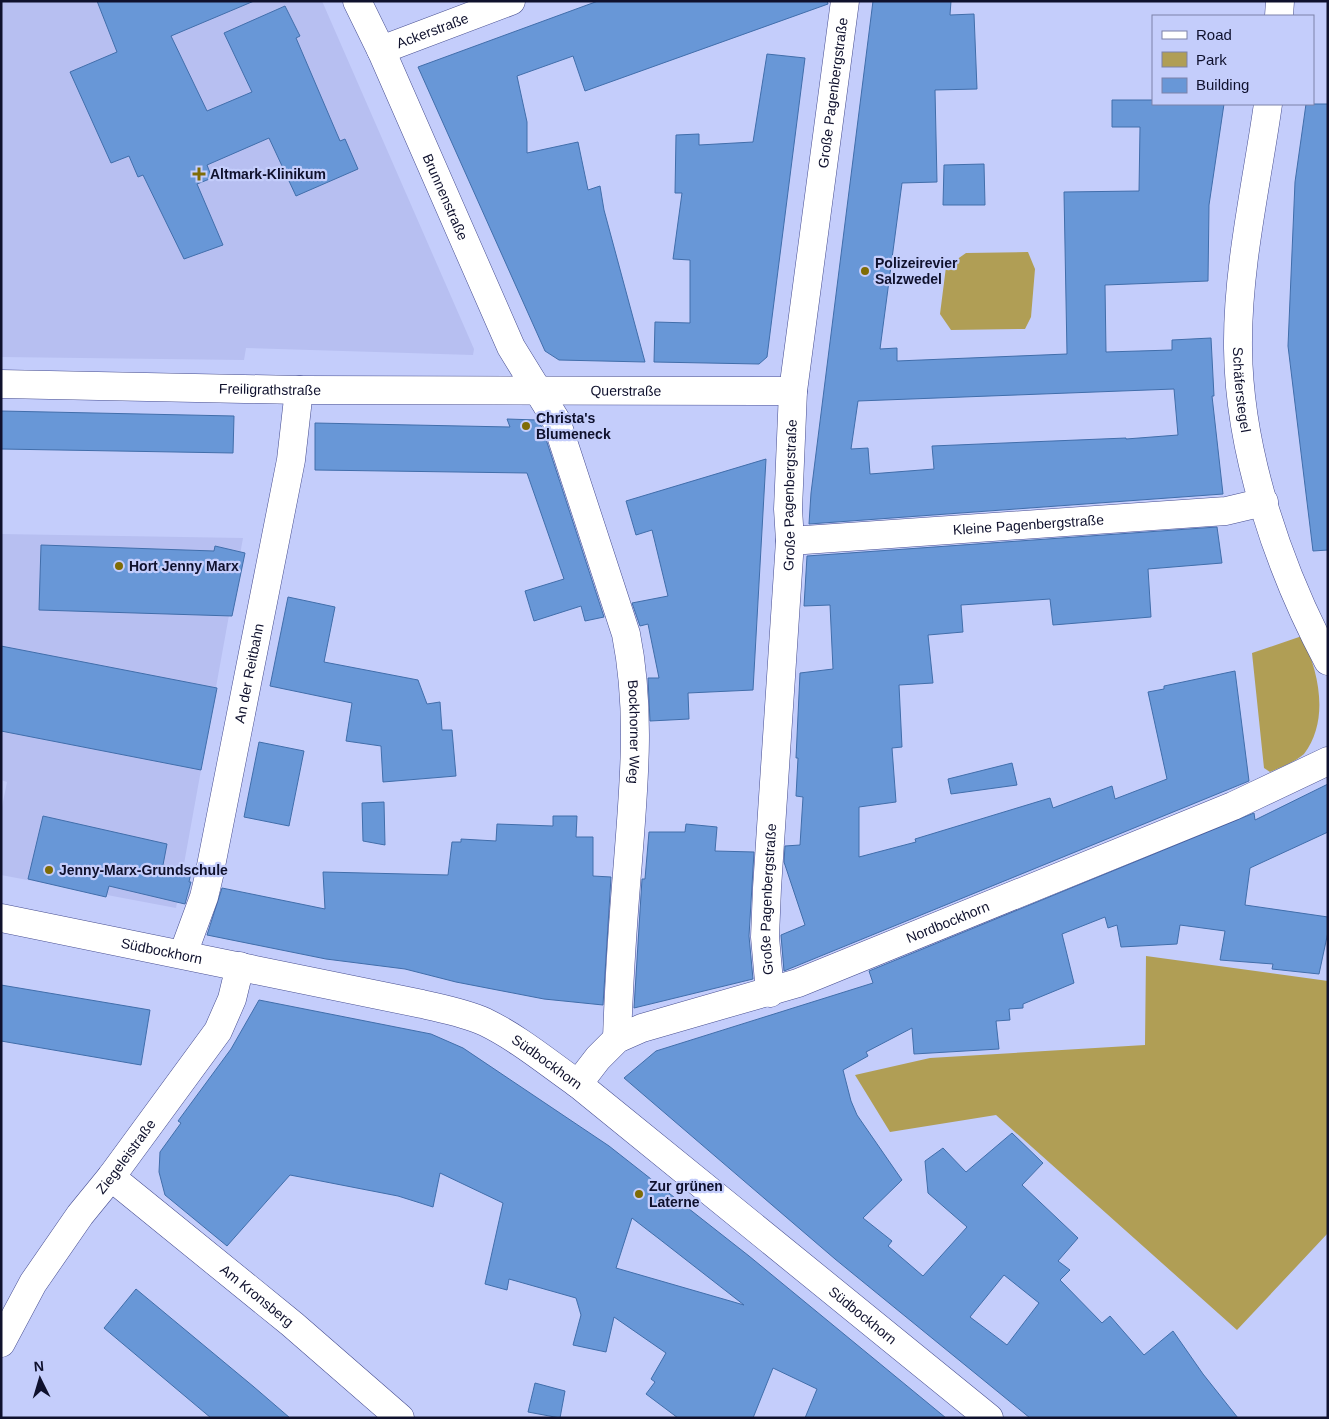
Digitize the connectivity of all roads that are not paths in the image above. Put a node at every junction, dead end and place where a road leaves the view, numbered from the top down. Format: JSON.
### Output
{"nodes":[{"id":1,"x":357,"y":1,"type":"edge"},
{"id":2,"x":511,"y":1,"type":"edge"},
{"id":3,"x":845,"y":1,"type":"edge"},
{"id":4,"x":1280,"y":1,"type":"edge"},
{"id":5,"x":1279,"y":15,"type":"edge"},
{"id":6,"x":381,"y":50,"type":"junction"},
{"id":7,"x":1268,"y":105,"type":"edge"},
{"id":8,"x":1,"y":384,"type":"edge"},
{"id":9,"x":299,"y":390,"type":"junction"},
{"id":10,"x":538,"y":391,"type":"junction"},
{"id":11,"x":793,"y":391,"type":"junction"},
{"id":12,"x":1264,"y":502,"type":"junction"},
{"id":13,"x":790,"y":542,"type":"junction"},
{"id":14,"x":1328,"y":661,"type":"edge"},
{"id":15,"x":1328,"y":761,"type":"edge"},
{"id":16,"x":1,"y":918,"type":"edge"},
{"id":17,"x":183,"y":954,"type":"junction"},
{"id":18,"x":240,"y":966,"type":"junction"},
{"id":19,"x":770,"y":993,"type":"junction"},
{"id":20,"x":617,"y":1039,"type":"junction"},
{"id":21,"x":578,"y":1084,"type":"junction"},
{"id":22,"x":111,"y":1177,"type":"junction"},
{"id":23,"x":1,"y":1343,"type":"edge"},
{"id":24,"x":400,"y":1418,"type":"edge"},
{"id":25,"x":989,"y":1418,"type":"edge"}],
"edges":[{"from":1,"to":6,"type":"street","name":"Brunnenstraße"},
{"from":2,"to":6,"type":"street","name":"Ackerstraße"},
{"from":3,"to":11,"type":"street","name":"Große Pagenbergstraße"},
{"from":4,"to":5,"type":"street"},
{"from":6,"to":10,"type":"street","name":"Brunnenstraße"},
{"from":7,"to":12,"type":"street","name":"Schäferstegel"},
{"from":8,"to":9,"type":"street","name":"Freiligrathstraße"},
{"from":9,"to":10,"type":"street","name":"Freiligrathstraße"},
{"from":9,"to":17,"type":"street","name":"An der Reitbahn"},
{"from":10,"to":11,"type":"street","name":"Querstraße"},
{"from":10,"to":20,"type":"street","name":"Bockhorner Weg"},
{"from":11,"to":13,"type":"street","name":"Große Pagenbergstraße"},
{"from":12,"to":13,"type":"street","name":"Kleine Pagenbergstraße"},
{"from":12,"to":14,"type":"street","name":"Schäferstegel"},
{"from":13,"to":19,"type":"street","name":"Große Pagenbergstraße"},
{"from":15,"to":19,"type":"street","name":"Nordbockhorn"},
{"from":16,"to":17,"type":"street","name":"Südbockhorn"},
{"from":17,"to":18,"type":"street","name":"Südbockhorn"},
{"from":18,"to":21,"type":"street","name":"Südbockhorn"},
{"from":18,"to":22,"type":"street","name":"Ziegeleistraße"},
{"from":19,"to":20,"type":"street","name":"Nordbockhorn"},
{"from":20,"to":21,"type":"street","name":"Nordbockhorn"},
{"from":21,"to":25,"type":"street","name":"Südbockhorn"},
{"from":22,"to":23,"type":"street","name":"Ziegeleistraße"},
{"from":22,"to":24,"type":"street","name":"Am Kronsberg"}]}
